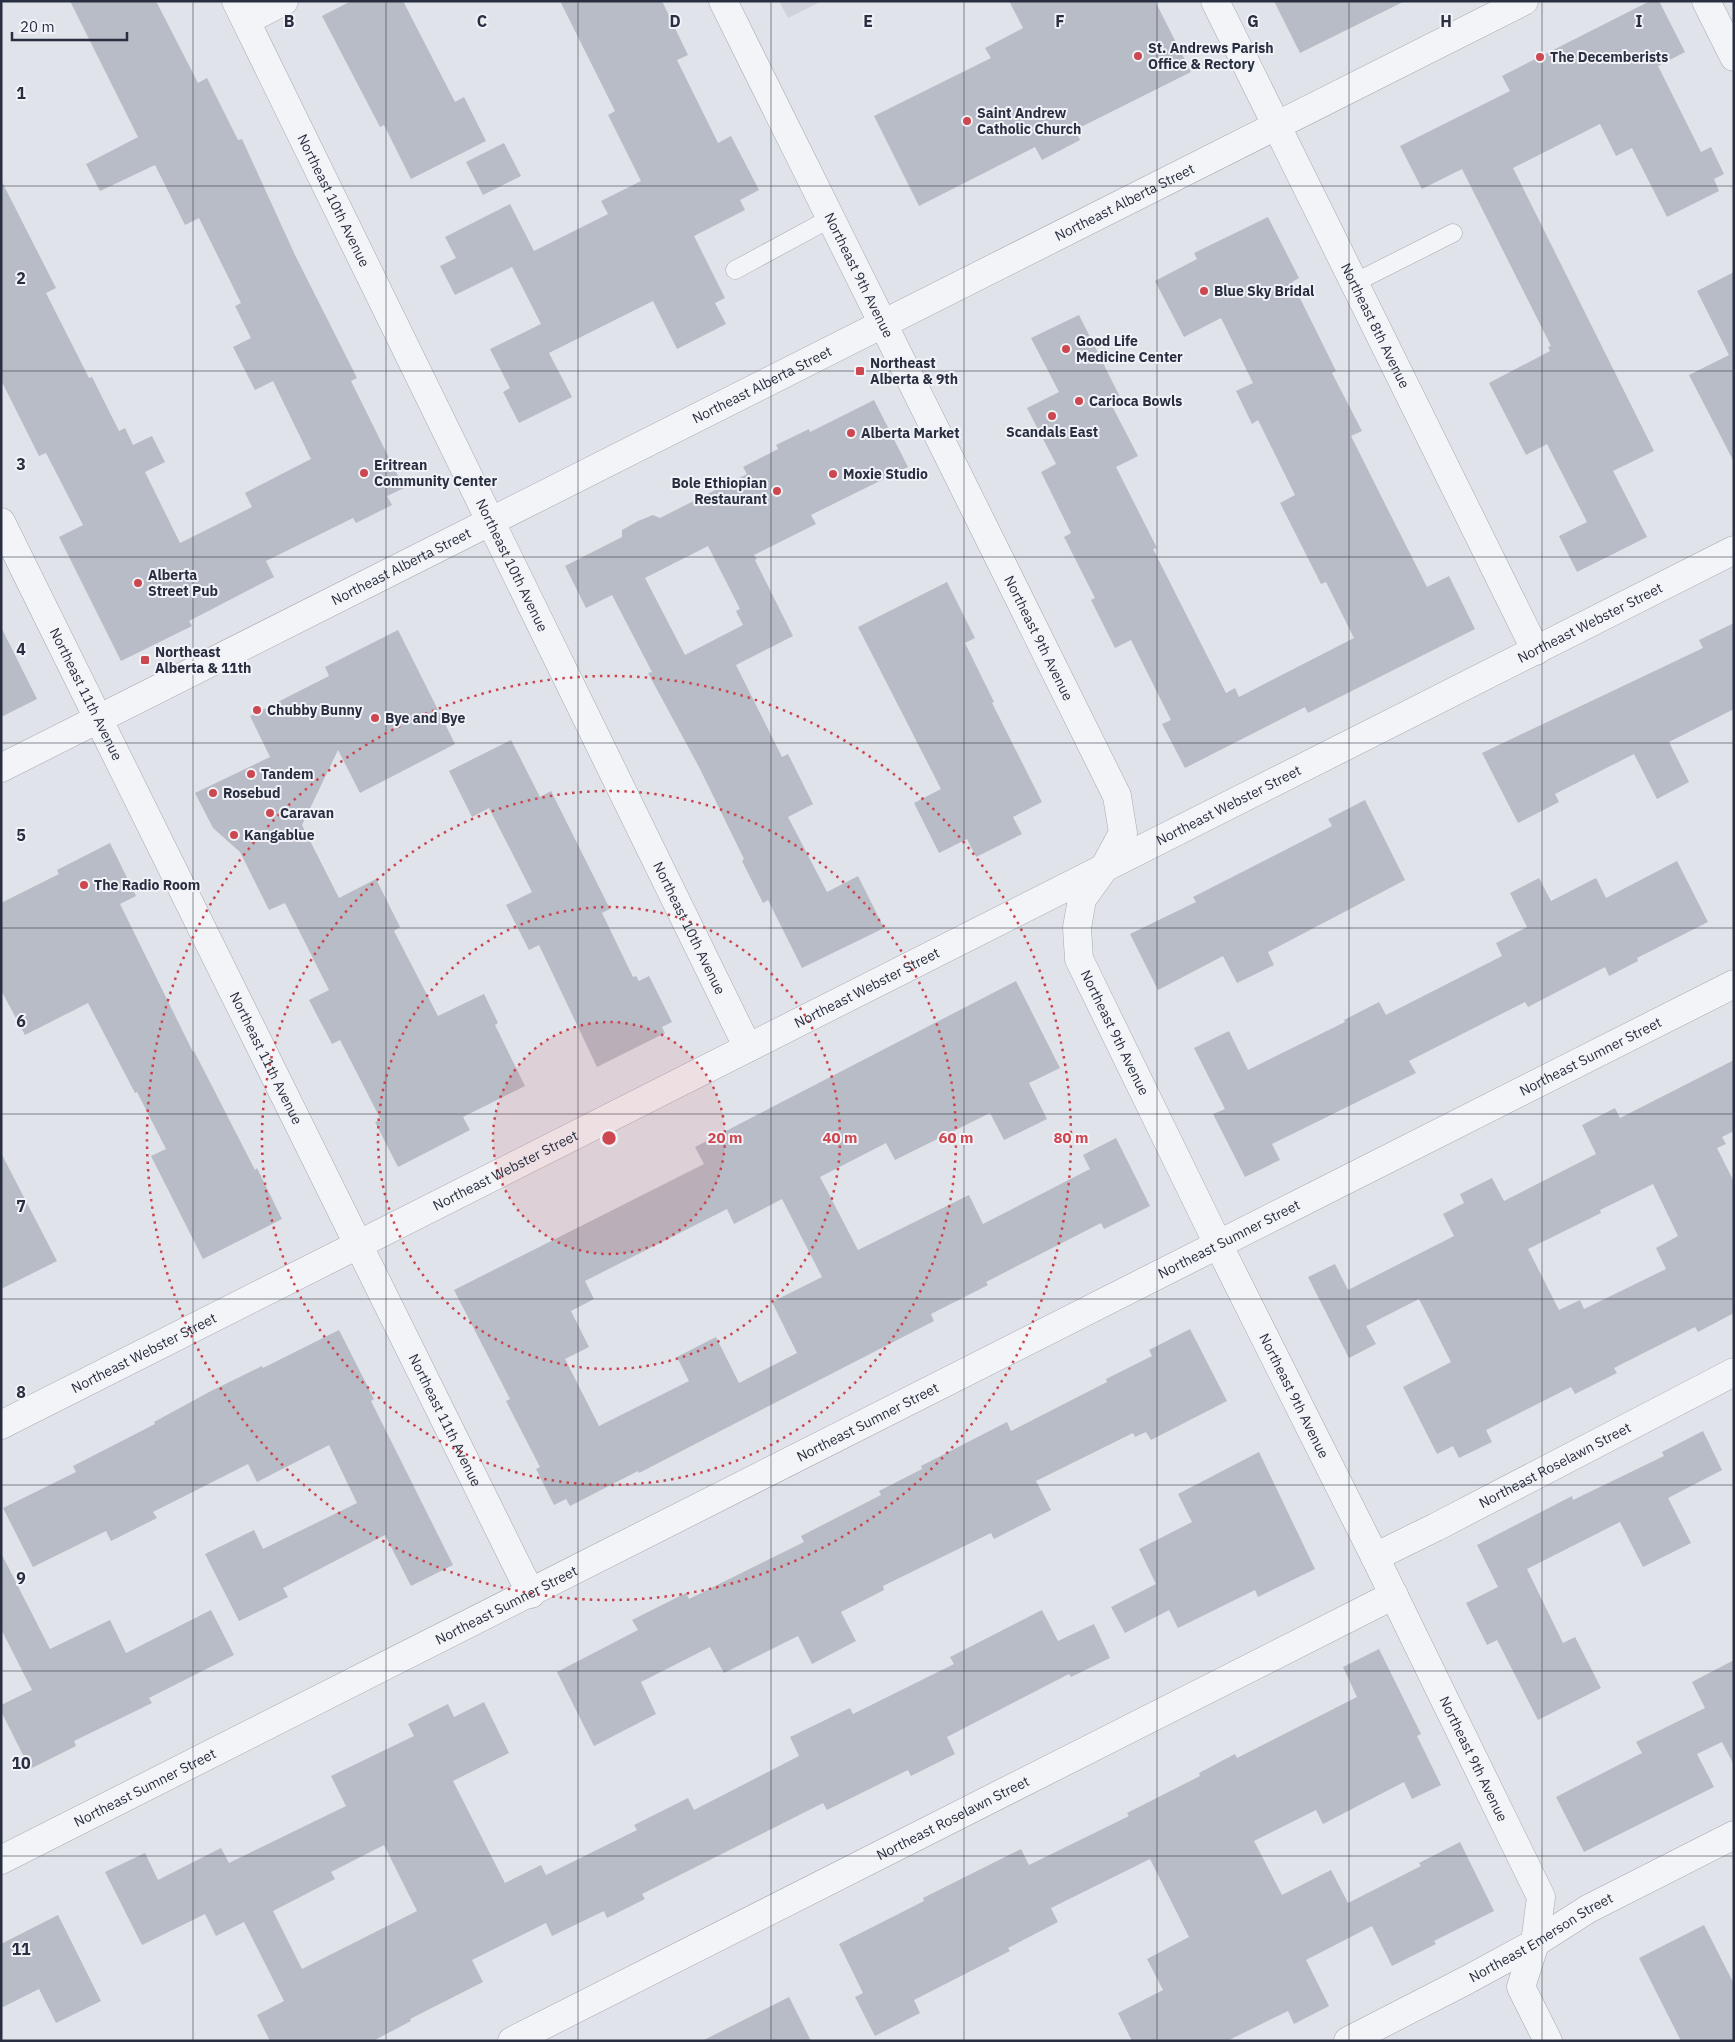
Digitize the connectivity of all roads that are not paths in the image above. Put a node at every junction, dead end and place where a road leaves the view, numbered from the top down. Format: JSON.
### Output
{"nodes":[{"id":1,"x":284,"y":1,"type":"edge"},
{"id":2,"x":723,"y":1,"type":"edge"},
{"id":3,"x":1215,"y":1,"type":"edge"},
{"id":4,"x":1524,"y":1,"type":"edge"},
{"id":5,"x":1706,"y":1,"type":"edge"},
{"id":6,"x":241,"y":11,"type":"edge"},
{"id":7,"x":1734,"y":57,"type":"edge"},
{"id":8,"x":1277,"y":125,"type":"junction"},
{"id":9,"x":831,"y":218,"type":"junction"},
{"id":10,"x":1453,"y":233,"type":"dead end"},
{"id":11,"x":735,"y":270,"type":"dead end"},
{"id":12,"x":1354,"y":283,"type":"junction"},
{"id":13,"x":883,"y":324,"type":"junction"},
{"id":14,"x":490,"y":521,"type":"junction"},
{"id":15,"x":1,"y":522,"type":"edge"},
{"id":16,"x":1734,"y":550,"type":"edge"},
{"id":17,"x":1536,"y":651,"type":"junction"},
{"id":18,"x":99,"y":719,"type":"junction"},
{"id":19,"x":1,"y":768,"type":"edge"},
{"id":20,"x":1103,"y":870,"type":"junction"},
{"id":21,"x":1734,"y":984,"type":"edge"},
{"id":22,"x":748,"y":1048,"type":"junction"},
{"id":23,"x":1218,"y":1244,"type":"junction"},
{"id":24,"x":358,"y":1245,"type":"junction"},
{"id":25,"x":1734,"y":1372,"type":"edge"},
{"id":26,"x":1,"y":1425,"type":"edge"},
{"id":27,"x":1375,"y":1556,"type":"junction"},
{"id":28,"x":531,"y":1594,"type":"junction"},
{"id":29,"x":1394,"y":1595,"type":"junction"},
{"id":30,"x":1734,"y":1835,"type":"edge"},
{"id":31,"x":1,"y":1860,"type":"edge"},
{"id":32,"x":1535,"y":1942,"type":"junction"},
{"id":33,"x":512,"y":2041,"type":"edge"},
{"id":34,"x":1348,"y":2041,"type":"edge"},
{"id":35,"x":1548,"y":2041,"type":"edge"}],
"edges":[{"from":1,"to":6,"type":"street"},
{"from":2,"to":9,"type":"street","name":"Northeast 9th Avenue"},
{"from":3,"to":8,"type":"street","name":"Northeast 8th Avenue"},
{"from":4,"to":8,"type":"street","name":"Northeast Alberta Street"},
{"from":5,"to":7,"type":"street"},
{"from":6,"to":14,"type":"street","name":"Northeast 10th Avenue"},
{"from":8,"to":12,"type":"street","name":"Northeast 8th Avenue"},
{"from":8,"to":13,"type":"street","name":"Northeast Alberta Street"},
{"from":9,"to":11,"type":"lane"},
{"from":9,"to":13,"type":"street","name":"Northeast 9th Avenue"},
{"from":10,"to":12,"type":"lane"},
{"from":12,"to":17,"type":"street","name":"Northeast 8th Avenue"},
{"from":13,"to":14,"type":"street","name":"Northeast Alberta Street"},
{"from":13,"to":20,"type":"street","name":"Northeast 9th Avenue"},
{"from":14,"to":18,"type":"street","name":"Northeast Alberta Street"},
{"from":14,"to":22,"type":"street","name":"Northeast 10th Avenue"},
{"from":15,"to":18,"type":"street","name":"Northeast 11th Avenue"},
{"from":16,"to":17,"type":"street","name":"Northeast Webster Street"},
{"from":17,"to":20,"type":"street","name":"Northeast Webster Street"},
{"from":18,"to":19,"type":"street","name":"Northeast Alberta Street"},
{"from":18,"to":24,"type":"street","name":"Northeast 11th Avenue"},
{"from":20,"to":22,"type":"street","name":"Northeast Webster Street"},
{"from":20,"to":23,"type":"street","name":"Northeast 9th Avenue"},
{"from":21,"to":23,"type":"street","name":"Northeast Sumner Street"},
{"from":22,"to":24,"type":"street","name":"Northeast Webster Street"},
{"from":23,"to":27,"type":"street","name":"Northeast 9th Avenue"},
{"from":23,"to":28,"type":"street","name":"Northeast Sumner Street"},
{"from":24,"to":26,"type":"street","name":"Northeast Webster Street"},
{"from":24,"to":28,"type":"street","name":"Northeast 11th Avenue"},
{"from":25,"to":27,"type":"street","name":"Northeast Roselawn Street"},
{"from":27,"to":29,"type":"street","name":"Northeast 9th Avenue"},
{"from":28,"to":31,"type":"street","name":"Northeast Sumner Street"},
{"from":29,"to":32,"type":"street","name":"Northeast 9th Avenue"},
{"from":29,"to":33,"type":"street","name":"Northeast Roselawn Street"},
{"from":30,"to":32,"type":"street","name":"Northeast Emerson Street"},
{"from":32,"to":34,"type":"street","name":"Northeast Emerson Street"},
{"from":32,"to":35,"type":"street","name":"Northeast 9th Avenue"}]}
